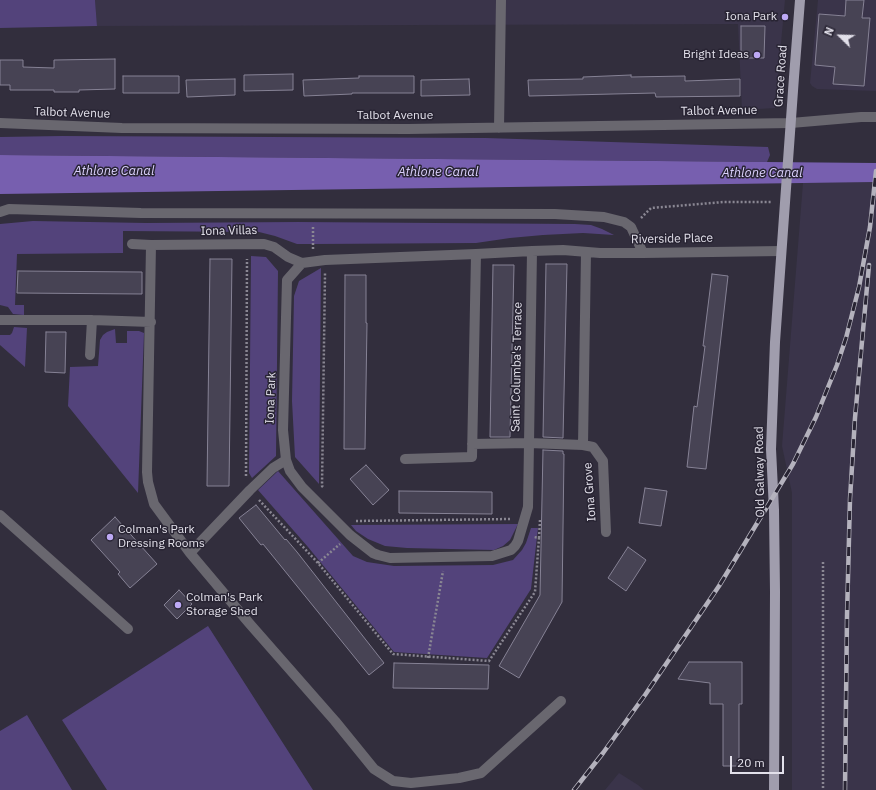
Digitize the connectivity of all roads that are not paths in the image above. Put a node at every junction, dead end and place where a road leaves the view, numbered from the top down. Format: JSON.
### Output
{"nodes":[{"id":1,"x":501,"y":0,"type":"edge"},
{"id":2,"x":800,"y":0,"type":"edge"},
{"id":3,"x":876,"y":117,"type":"edge"},
{"id":4,"x":0,"y":123,"type":"edge"},
{"id":5,"x":790,"y":123,"type":"junction"},
{"id":6,"x":499,"y":128,"type":"junction"},
{"id":7,"x":788,"y":154,"type":"joint"},
{"id":8,"x":0,"y":212,"type":"edge"},
{"id":9,"x":132,"y":244,"type":"dead end"},
{"id":10,"x":151,"y":245,"type":"junction"},
{"id":11,"x":532,"y":251,"type":"junction"},
{"id":12,"x":782,"y":251,"type":"junction"},
{"id":13,"x":586,"y":252,"type":"junction"},
{"id":14,"x":643,"y":253,"type":"junction"},
{"id":15,"x":476,"y":254,"type":"junction"},
{"id":16,"x":302,"y":263,"type":"junction"},
{"id":17,"x":0,"y":320,"type":"edge"},
{"id":18,"x":92,"y":320,"type":"junction"},
{"id":19,"x":150,"y":322,"type":"junction"},
{"id":20,"x":90,"y":356,"type":"dead end"},
{"id":21,"x":472,"y":444,"type":"junction"},
{"id":22,"x":528,"y":444,"type":"junction"},
{"id":23,"x":583,"y":445,"type":"junction"},
{"id":24,"x":405,"y":459,"type":"dead end"},
{"id":25,"x":286,"y":460,"type":"junction"},
{"id":26,"x":528,"y":482,"type":"joint"},
{"id":27,"x":0,"y":515,"type":"edge"},
{"id":28,"x":606,"y":532,"type":"dead end"},
{"id":29,"x":190,"y":553,"type":"junction"},
{"id":30,"x":128,"y":629,"type":"dead end"},
{"id":31,"x":561,"y":701,"type":"dead end"},
{"id":32,"x":774,"y":790,"type":"edge"}],
"edges":[{"from":1,"to":6,"type":"street"},
{"from":2,"to":5,"type":"main road","name":"Grace Road"},
{"from":3,"to":5,"type":"street","name":"Talbot Avenue"},
{"from":4,"to":6,"type":"street","name":"Talbot Avenue"},
{"from":5,"to":6,"type":"street","name":"Talbot Avenue"},
{"from":5,"to":7,"type":"main road","name":"Grace Road"},
{"from":7,"to":12,"type":"main road","name":"Old Galway Road"},
{"from":8,"to":14,"type":"street"},
{"from":9,"to":10,"type":"street","name":"Iona Villas"},
{"from":10,"to":16,"type":"street","name":"Iona Villas"},
{"from":10,"to":19,"type":"street"},
{"from":11,"to":13,"type":"street","name":"Riverside Place"},
{"from":11,"to":15,"type":"street"},
{"from":11,"to":22,"type":"street","name":"Saint Columba's Terrace"},
{"from":12,"to":14,"type":"street","name":"Riverside Place"},
{"from":12,"to":32,"type":"main road","name":"Old Galway Road"},
{"from":13,"to":14,"type":"street","name":"Riverside Place"},
{"from":13,"to":23,"type":"street"},
{"from":15,"to":16,"type":"street"},
{"from":15,"to":21,"type":"street"},
{"from":16,"to":25,"type":"street","name":"Iona Park"},
{"from":17,"to":18,"type":"street"},
{"from":18,"to":19,"type":"street"},
{"from":18,"to":20,"type":"street"},
{"from":19,"to":29,"type":"street"},
{"from":21,"to":22,"type":"street","name":"Iona Grove"},
{"from":21,"to":24,"type":"street"},
{"from":22,"to":23,"type":"street","name":"Iona Grove"},
{"from":22,"to":26,"type":"street","name":"Saint Columba's Terrace"},
{"from":23,"to":28,"type":"street","name":"Iona Grove"},
{"from":25,"to":26,"type":"street","name":"Iona Park"},
{"from":25,"to":29,"type":"street"},
{"from":27,"to":30,"type":"street"},
{"from":29,"to":31,"type":"street"}]}
